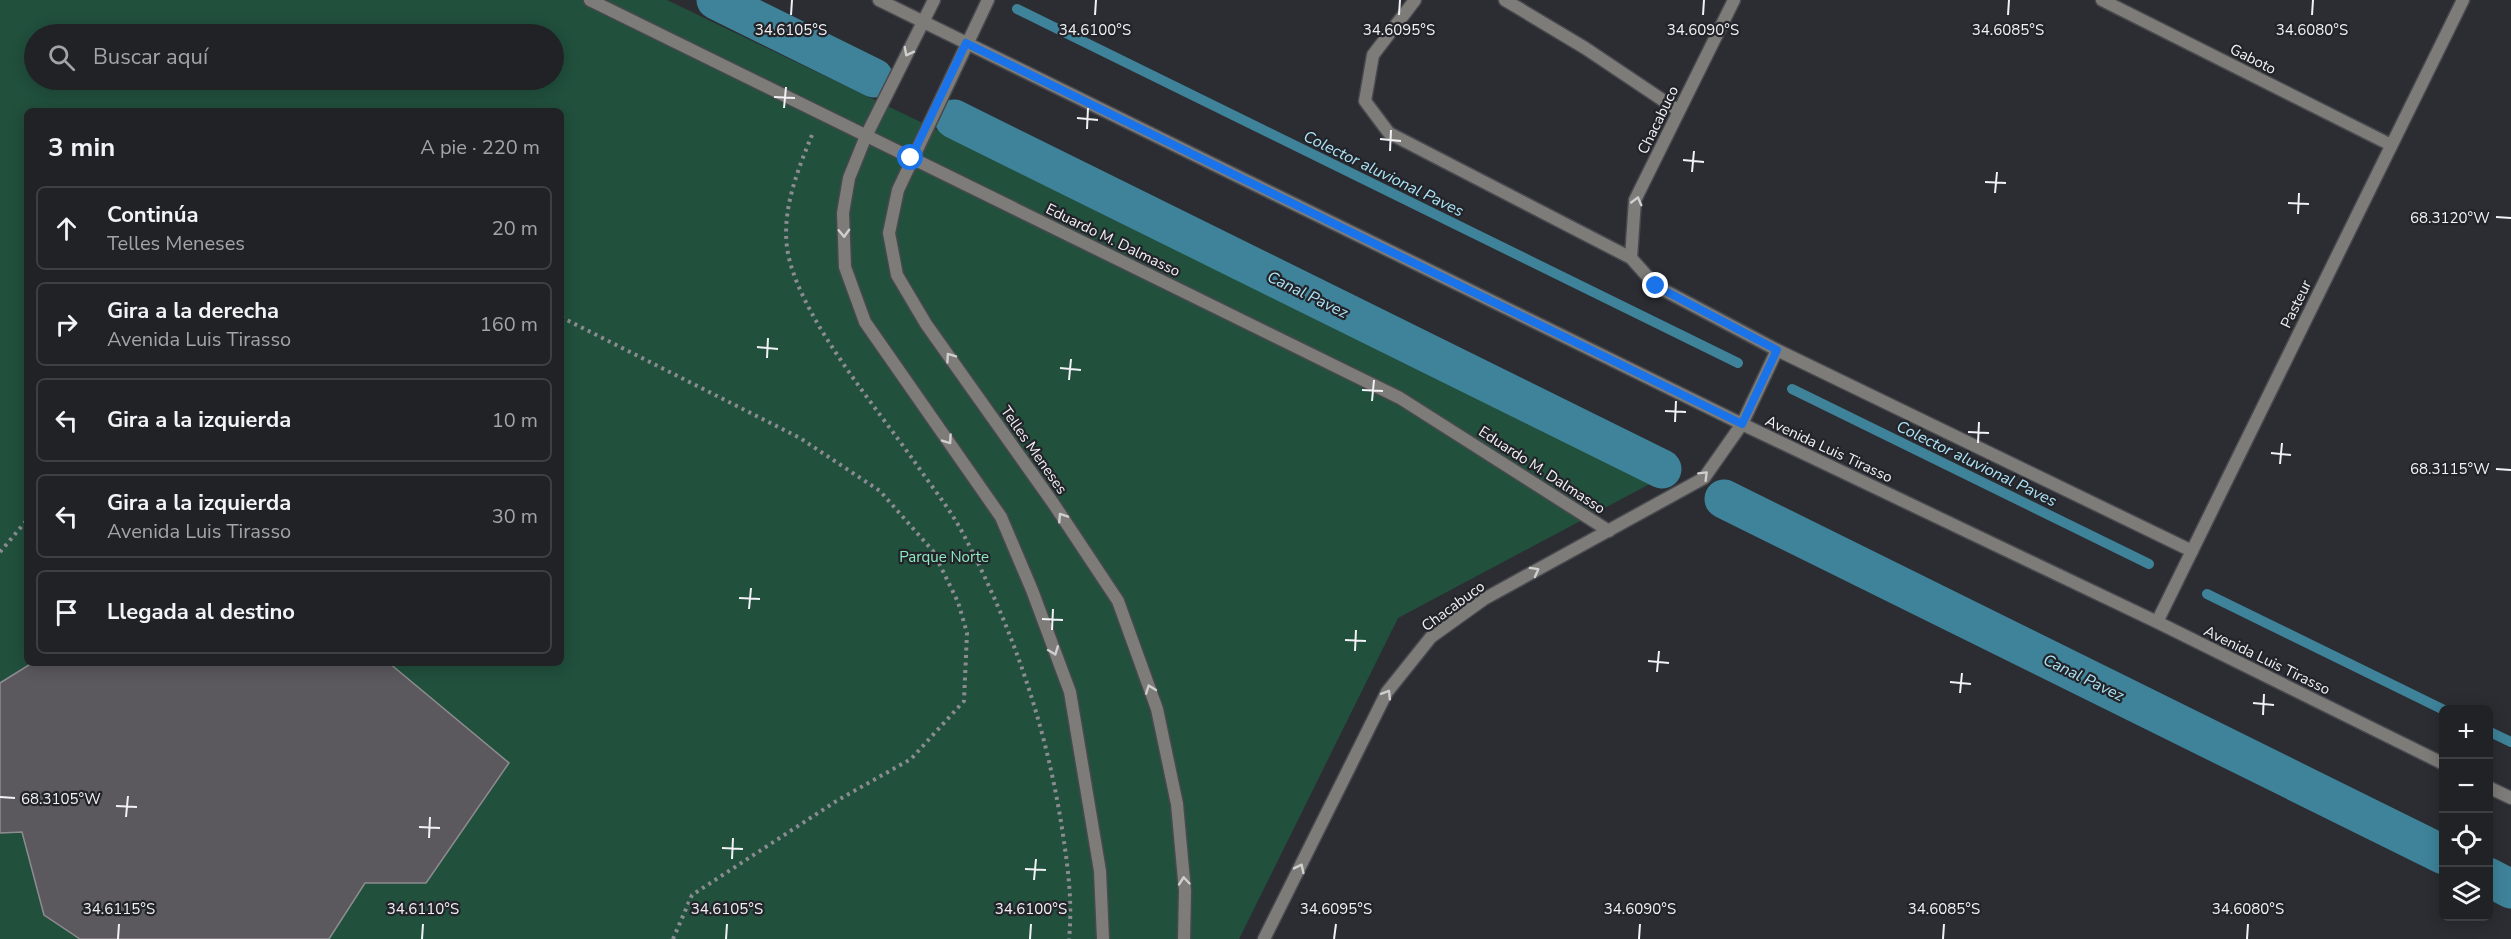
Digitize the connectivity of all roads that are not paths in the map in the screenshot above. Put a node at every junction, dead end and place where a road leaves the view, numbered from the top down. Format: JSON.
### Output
{"nodes":[{"id":1,"x":590,"y":0,"type":"edge"},
{"id":2,"x":879,"y":0,"type":"edge"},
{"id":3,"x":934,"y":0,"type":"edge"},
{"id":4,"x":988,"y":0,"type":"edge"},
{"id":5,"x":1415,"y":0,"type":"edge"},
{"id":6,"x":1505,"y":0,"type":"edge"},
{"id":7,"x":1734,"y":0,"type":"edge"},
{"id":8,"x":2102,"y":0,"type":"edge"},
{"id":9,"x":2463,"y":0,"type":"edge"},
{"id":10,"x":923,"y":22,"type":"junction"},
{"id":11,"x":966,"y":43,"type":"junction"},
{"id":12,"x":1679,"y":111,"type":"junction"},
{"id":13,"x":866,"y":136,"type":"junction"},
{"id":14,"x":2391,"y":145,"type":"junction"},
{"id":15,"x":911,"y":158,"type":"junction"},
{"id":16,"x":1631,"y":258,"type":"junction"},
{"id":17,"x":1777,"y":350,"type":"junction"},
{"id":18,"x":1742,"y":424,"type":"junction"},
{"id":19,"x":1609,"y":531,"type":"junction"},
{"id":20,"x":2192,"y":551,"type":"junction"},
{"id":21,"x":2157,"y":622,"type":"junction"},
{"id":22,"x":2439,"y":762,"type":"edge"},
{"id":23,"x":2493,"y":789,"type":"edge"},
{"id":24,"x":2511,"y":798,"type":"edge"},
{"id":25,"x":1103,"y":939,"type":"edge"},
{"id":26,"x":1184,"y":939,"type":"edge"},
{"id":27,"x":1264,"y":939,"type":"edge"}],
"edges":[{"from":1,"to":13,"type":"street","name":"Eduardo M. Dalmasso"},
{"from":2,"to":10,"type":"street","name":"Avenida Luis Tirasso"},
{"from":3,"to":10,"type":"street"},
{"from":4,"to":11,"type":"street","name":"Telles Meneses"},
{"from":5,"to":16,"type":"street"},
{"from":6,"to":12,"type":"street"},
{"from":7,"to":12,"type":"street","name":"Chacabuco"},
{"from":8,"to":14,"type":"street","name":"Gaboto"},
{"from":9,"to":14,"type":"street","name":"Pasteur"},
{"from":10,"to":11,"type":"street","name":"Avenida Luis Tirasso"},
{"from":10,"to":13,"type":"street","one_way":true},
{"from":11,"to":15,"type":"street","name":"Telles Meneses"},
{"from":11,"to":18,"type":"street","name":"Avenida Luis Tirasso"},
{"from":16,"to":12,"type":"street","name":"Chacabuco","one_way":true},
{"from":13,"to":15,"type":"street","name":"Eduardo M. Dalmasso"},
{"from":13,"to":25,"type":"street","one_way":true},
{"from":14,"to":20,"type":"street","name":"Pasteur"},
{"from":15,"to":19,"type":"street","name":"Eduardo M. Dalmasso"},
{"from":26,"to":15,"type":"street","name":"Telles Meneses","one_way":true},
{"from":16,"to":17,"type":"street"},
{"from":17,"to":18,"type":"street","name":"Chacabuco"},
{"from":17,"to":20,"type":"street"},
{"from":19,"to":18,"type":"street","name":"Chacabuco","one_way":true},
{"from":18,"to":21,"type":"street","name":"Avenida Luis Tirasso"},
{"from":27,"to":19,"type":"street","name":"Chacabuco","one_way":true},
{"from":20,"to":21,"type":"street","name":"Pasteur"},
{"from":21,"to":22,"type":"street","name":"Avenida Luis Tirasso"},
{"from":23,"to":24,"type":"street"}]}
